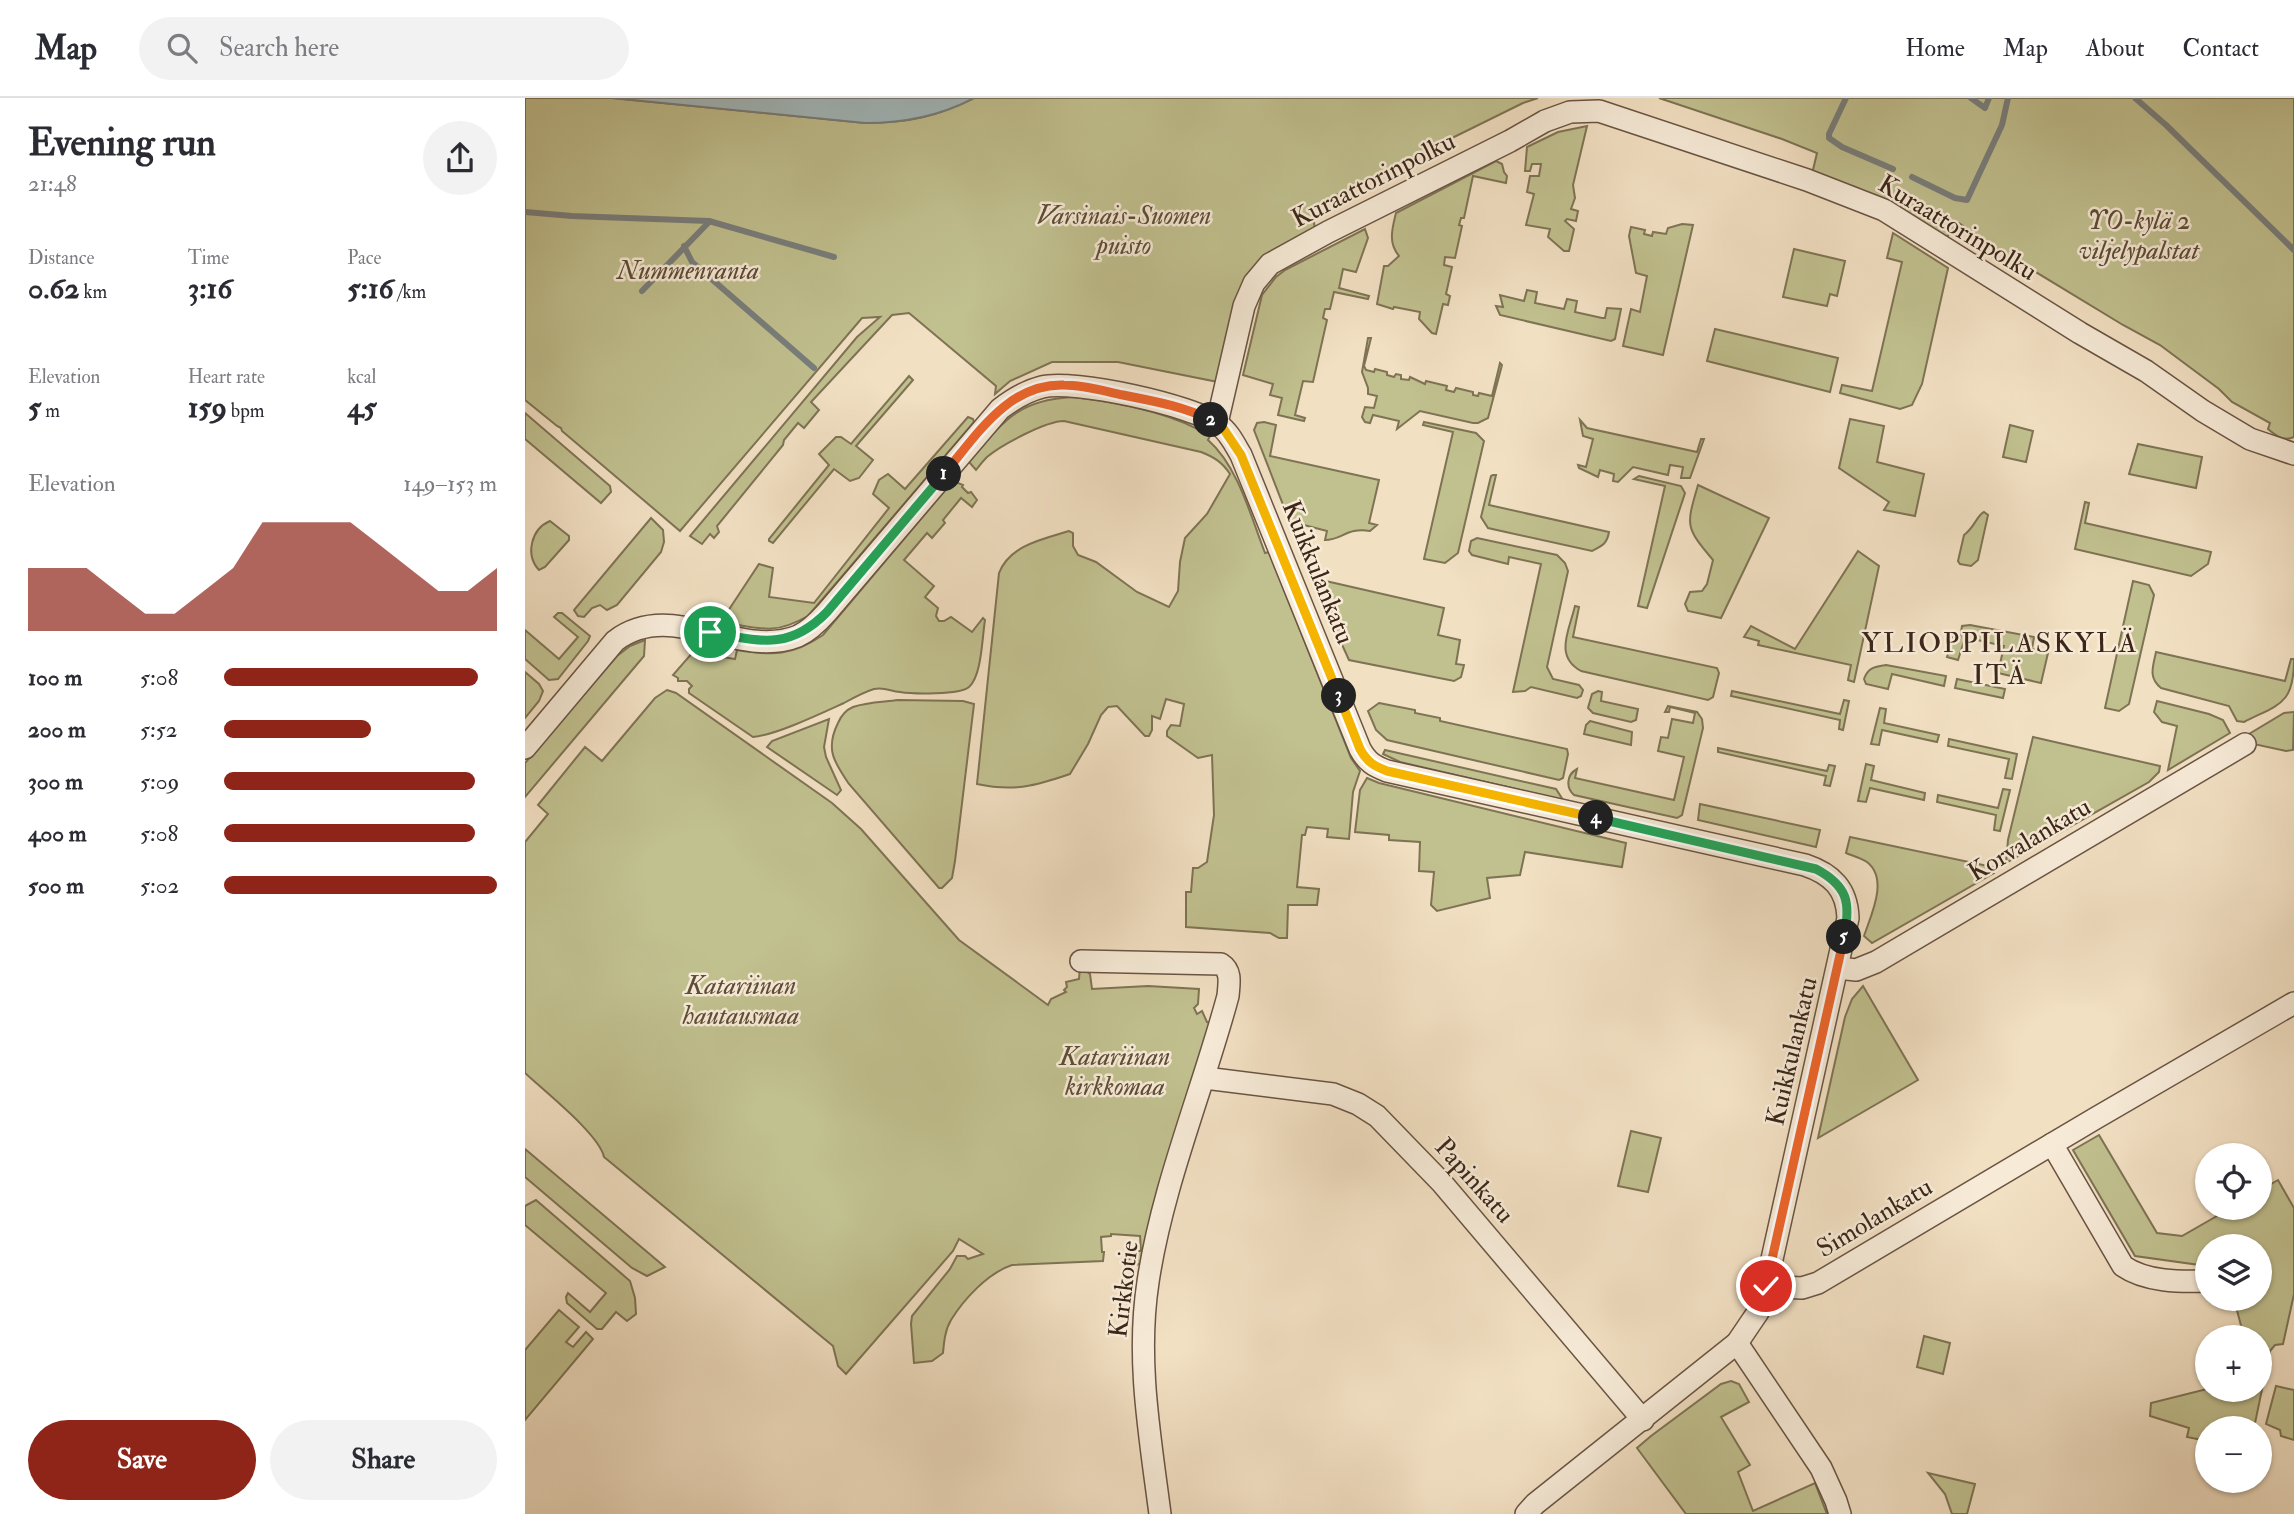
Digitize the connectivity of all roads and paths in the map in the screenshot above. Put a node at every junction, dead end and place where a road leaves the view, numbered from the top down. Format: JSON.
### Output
{"nodes":[{"id":1,"x":1217,"y":423,"type":"junction"},
{"id":2,"x":2294,"y":454,"type":"edge"},
{"id":3,"x":2245,"y":744,"type":"dead end"},
{"id":4,"x":525,"y":748,"type":"edge"},
{"id":5,"x":1080,"y":961,"type":"dead end"},
{"id":6,"x":1838,"y":968,"type":"junction"},
{"id":7,"x":2294,"y":1003,"type":"edge"},
{"id":8,"x":1205,"y":1078,"type":"junction"},
{"id":9,"x":2052,"y":1144,"type":"junction"},
{"id":10,"x":2195,"y":1282,"type":"edge"},
{"id":11,"x":1766,"y":1286,"type":"junction"},
{"id":12,"x":1737,"y":1343,"type":"junction"},
{"id":13,"x":1643,"y":1420,"type":"junction"},
{"id":14,"x":1160,"y":1514,"type":"edge"},
{"id":15,"x":1526,"y":1514,"type":"edge"},
{"id":16,"x":1840,"y":1514,"type":"edge"}],
"edges":[{"from":1,"to":2,"type":"street","name":"Kuraattorinpolku"},
{"from":1,"to":4,"type":"street","name":"Kuikkulankatu"},
{"from":1,"to":6,"type":"street","name":"Kuikkulankatu"},
{"from":3,"to":6,"type":"street","name":"Korvalankatu"},
{"from":5,"to":8,"type":"street","name":"Kirkkotie"},
{"from":6,"to":11,"type":"street","name":"Kuikkulankatu"},
{"from":7,"to":9,"type":"street","name":"Simolankatu"},
{"from":8,"to":13,"type":"street","name":"Papinkatu"},
{"from":8,"to":14,"type":"street","name":"Kirkkotie"},
{"from":9,"to":10,"type":"street"},
{"from":9,"to":11,"type":"street","name":"Simolankatu"},
{"from":11,"to":12,"type":"street"},
{"from":12,"to":13,"type":"street"},
{"from":12,"to":16,"type":"street"},
{"from":13,"to":15,"type":"street"}]}
